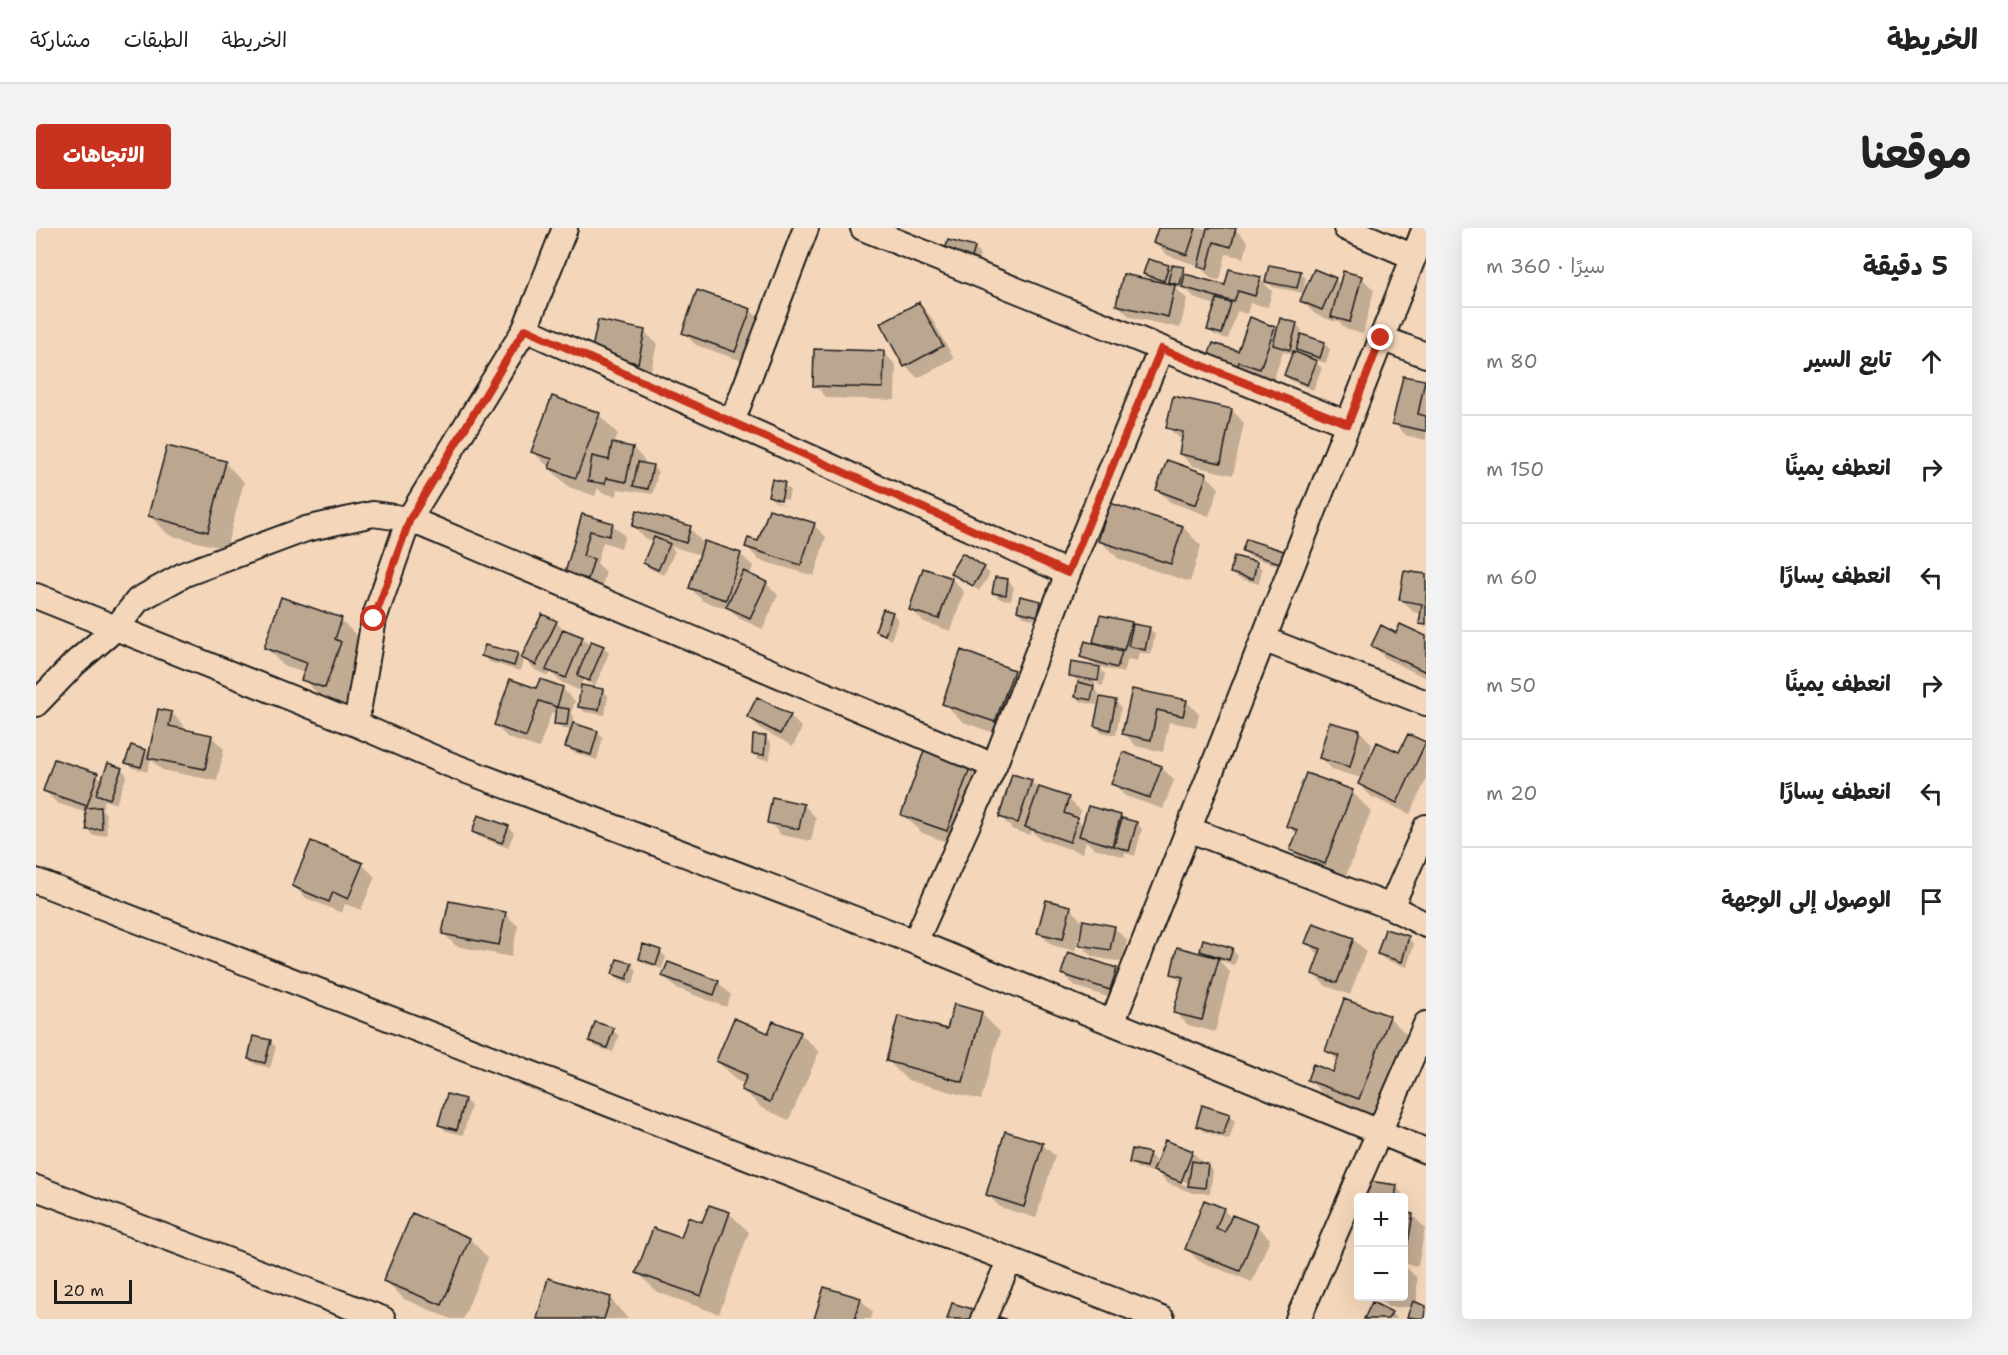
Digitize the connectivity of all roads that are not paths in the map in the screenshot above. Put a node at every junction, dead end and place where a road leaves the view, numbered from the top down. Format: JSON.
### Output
{"nodes":[{"id":1,"x":565,"y":228,"type":"edge"},
{"id":2,"x":806,"y":228,"type":"edge"},
{"id":3,"x":863,"y":228,"type":"edge"},
{"id":4,"x":1346,"y":228,"type":"edge"},
{"id":5,"x":1425,"y":228,"type":"edge"},
{"id":6,"x":1414,"y":257,"type":"junction"},
{"id":7,"x":525,"y":329,"type":"junction"},
{"id":8,"x":1381,"y":338,"type":"junction"},
{"id":9,"x":1161,"y":349,"type":"junction"},
{"id":10,"x":1426,"y":355,"type":"edge"},
{"id":11,"x":732,"y":422,"type":"junction"},
{"id":12,"x":1348,"y":424,"type":"junction"},
{"id":13,"x":410,"y":519,"type":"junction"},
{"id":14,"x":1068,"y":573,"type":"junction"},
{"id":15,"x":36,"y":596,"type":"edge"},
{"id":16,"x":116,"y":628,"type":"junction"},
{"id":17,"x":1263,"y":639,"type":"junction"},
{"id":18,"x":1426,"y":703,"type":"edge"},
{"id":19,"x":36,"y":704,"type":"edge"},
{"id":20,"x":356,"y":724,"type":"junction"},
{"id":21,"x":994,"y":766,"type":"junction"},
{"id":22,"x":1426,"y":827,"type":"edge"},
{"id":23,"x":1188,"y":829,"type":"junction"},
{"id":24,"x":36,"y":881,"type":"edge"},
{"id":25,"x":1391,"y":907,"type":"junction"},
{"id":26,"x":1426,"y":925,"type":"edge"},
{"id":27,"x":915,"y":942,"type":"junction"},
{"id":28,"x":1113,"y":1021,"type":"junction"},
{"id":29,"x":1426,"y":1024,"type":"edge"},
{"id":30,"x":1380,"y":1134,"type":"junction"},
{"id":31,"x":1426,"y":1151,"type":"edge"},
{"id":32,"x":36,"y":1188,"type":"edge"},
{"id":33,"x":1010,"y":1260,"type":"junction"},
{"id":34,"x":383,"y":1319,"type":"edge"},
{"id":35,"x":983,"y":1319,"type":"edge"},
{"id":36,"x":1162,"y":1319,"type":"edge"},
{"id":37,"x":1298,"y":1319,"type":"edge"}],
"edges":[{"from":1,"to":7,"type":"street"},
{"from":2,"to":11,"type":"street"},
{"from":3,"to":9,"type":"street"},
{"from":4,"to":6,"type":"street"},
{"from":5,"to":6,"type":"street"},
{"from":6,"to":8,"type":"street"},
{"from":7,"to":11,"type":"street"},
{"from":7,"to":13,"type":"street"},
{"from":8,"to":10,"type":"street"},
{"from":8,"to":12,"type":"street"},
{"from":9,"to":12,"type":"street"},
{"from":9,"to":14,"type":"street"},
{"from":11,"to":14,"type":"street"},
{"from":12,"to":17,"type":"street"},
{"from":13,"to":16,"type":"street"},
{"from":13,"to":20,"type":"street"},
{"from":13,"to":21,"type":"street"},
{"from":14,"to":21,"type":"street"},
{"from":15,"to":16,"type":"street"},
{"from":16,"to":19,"type":"street"},
{"from":16,"to":20,"type":"street"},
{"from":17,"to":18,"type":"street"},
{"from":17,"to":23,"type":"street"},
{"from":20,"to":27,"type":"street"},
{"from":21,"to":27,"type":"street"},
{"from":22,"to":25,"type":"street"},
{"from":23,"to":25,"type":"street"},
{"from":23,"to":28,"type":"street"},
{"from":24,"to":33,"type":"street"},
{"from":25,"to":26,"type":"street"},
{"from":27,"to":28,"type":"street"},
{"from":28,"to":30,"type":"street"},
{"from":29,"to":30,"type":"street"},
{"from":30,"to":31,"type":"street"},
{"from":30,"to":37,"type":"street"},
{"from":32,"to":34,"type":"street"},
{"from":33,"to":35,"type":"street"},
{"from":33,"to":36,"type":"street"}]}
